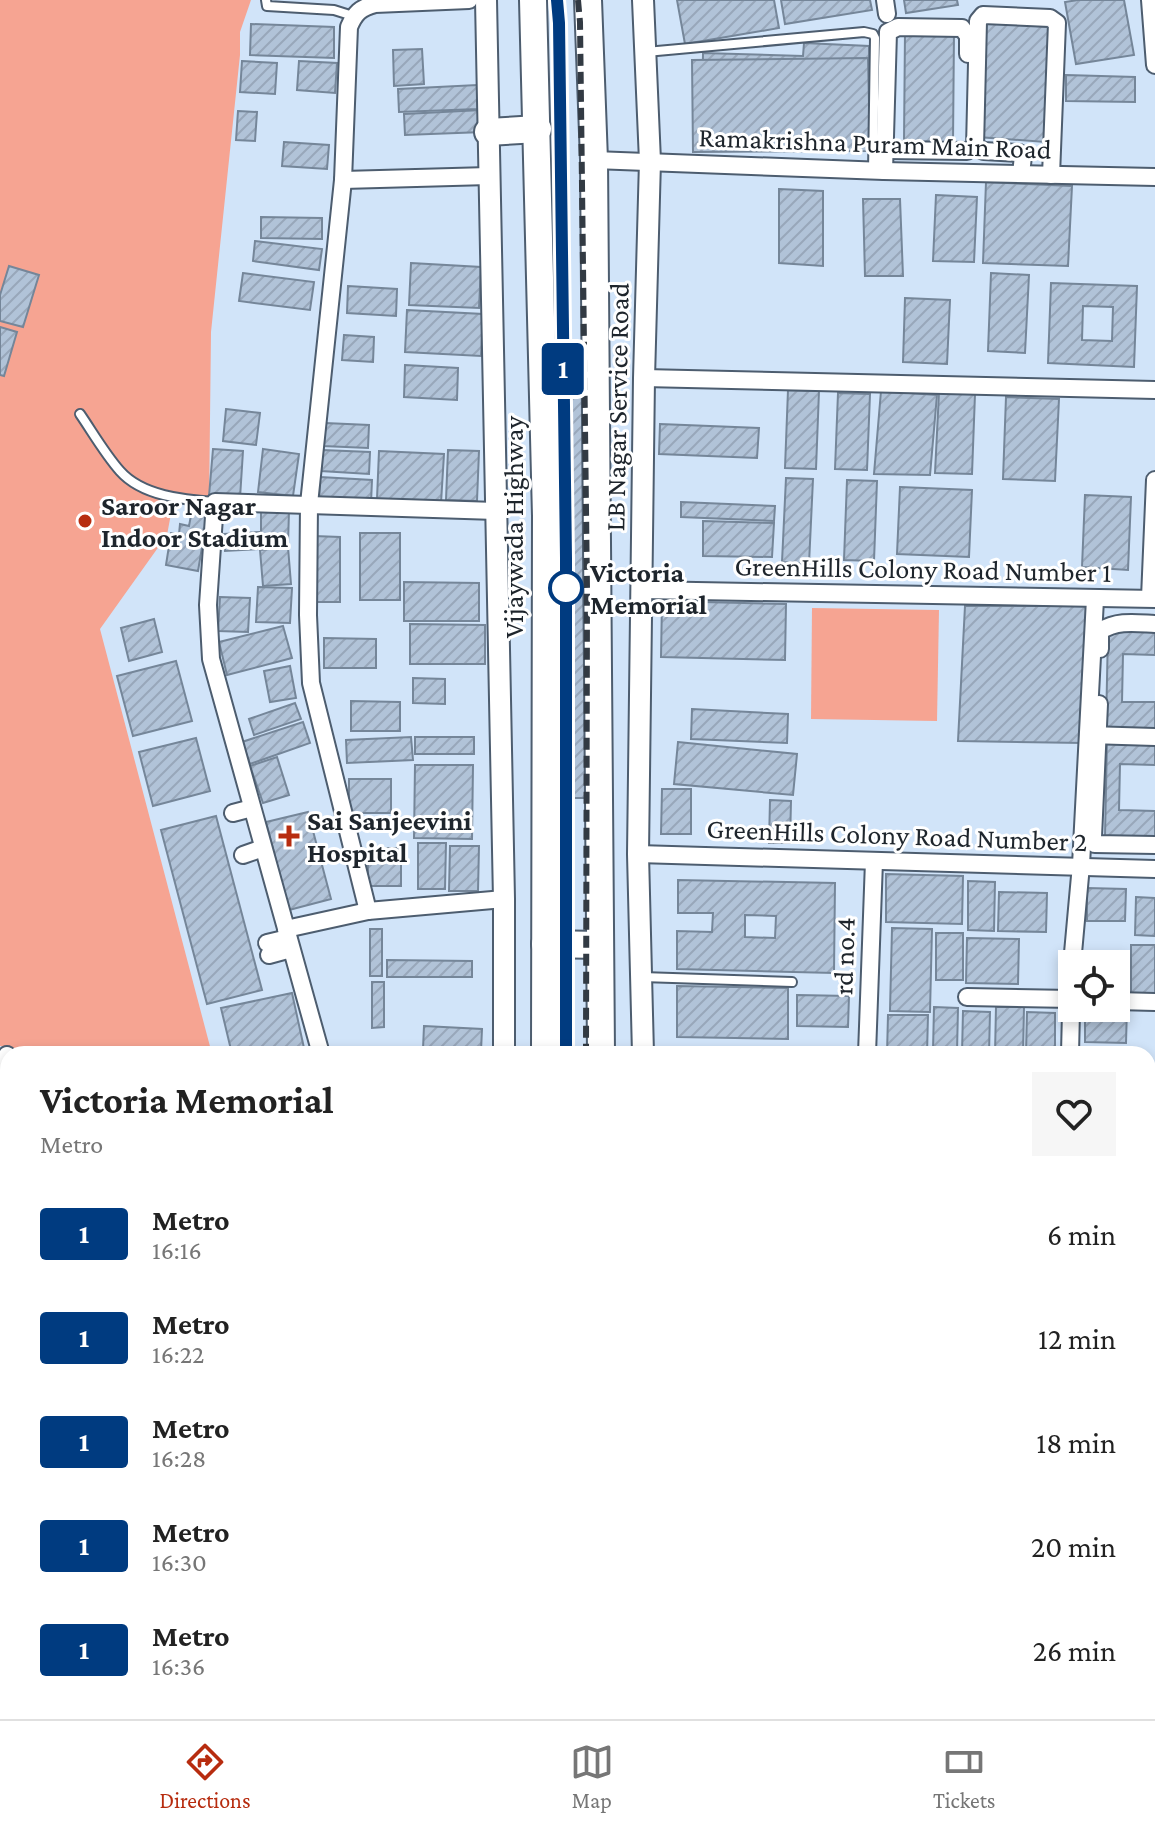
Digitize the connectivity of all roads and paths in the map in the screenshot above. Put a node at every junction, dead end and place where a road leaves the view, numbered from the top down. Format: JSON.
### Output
{"nodes":[{"id":1,"x":266,"y":0,"type":"edge"},
{"id":2,"x":469,"y":0,"type":"edge"},
{"id":3,"x":486,"y":0,"type":"edge"},
{"id":4,"x":533,"y":0,"type":"edge"},
{"id":5,"x":588,"y":0,"type":"edge"},
{"id":6,"x":643,"y":0,"type":"edge"},
{"id":7,"x":1150,"y":0,"type":"edge"},
{"id":8,"x":357,"y":8,"type":"edge"},
{"id":9,"x":645,"y":52,"type":"junction"},
{"id":10,"x":1155,"y":65,"type":"edge"},
{"id":11,"x":538,"y":129,"type":"junction"},
{"id":12,"x":488,"y":132,"type":"junction"},
{"id":13,"x":885,"y":150,"type":"junction"},
{"id":14,"x":967,"y":151,"type":"junction"},
{"id":15,"x":594,"y":160,"type":"junction"},
{"id":16,"x":650,"y":161,"type":"junction"},
{"id":17,"x":878,"y":171,"type":"junction"},
{"id":18,"x":966,"y":173,"type":"junction"},
{"id":19,"x":1021,"y":174,"type":"junction"},
{"id":20,"x":1051,"y":175,"type":"junction"},
{"id":21,"x":489,"y":176,"type":"junction"},
{"id":22,"x":1155,"y":177,"type":"edge"},
{"id":23,"x":343,"y":180,"type":"junction"},
{"id":24,"x":644,"y":378,"type":"junction"},
{"id":25,"x":1155,"y":390,"type":"edge"},
{"id":26,"x":80,"y":414,"type":"dead end"},
{"id":27,"x":1155,"y":480,"type":"edge"},
{"id":28,"x":215,"y":502,"type":"junction"},
{"id":29,"x":309,"y":504,"type":"junction"},
{"id":30,"x":496,"y":511,"type":"junction"},
{"id":31,"x":643,"y":590,"type":"junction"},
{"id":32,"x":1095,"y":599,"type":"junction"},
{"id":33,"x":1153,"y":599,"type":"edge"},
{"id":34,"x":1155,"y":624,"type":"edge"},
{"id":35,"x":1093,"y":736,"type":"junction"},
{"id":36,"x":1155,"y":737,"type":"edge"},
{"id":37,"x":252,"y":808,"type":"junction"},
{"id":38,"x":233,"y":813,"type":"dead end"},
{"id":39,"x":1155,"y":845,"type":"edge"},
{"id":40,"x":263,"y":848,"type":"junction"},
{"id":41,"x":638,"y":854,"type":"junction"},
{"id":42,"x":243,"y":855,"type":"dead end"},
{"id":43,"x":874,"y":861,"type":"junction"},
{"id":44,"x":1081,"y":865,"type":"junction"},
{"id":45,"x":1155,"y":869,"type":"edge"},
{"id":46,"x":504,"y":899,"type":"junction"},
{"id":47,"x":368,"y":911,"type":"junction"},
{"id":48,"x":289,"y":939,"type":"junction"},
{"id":49,"x":545,"y":944,"type":"junction"},
{"id":50,"x":600,"y":945,"type":"junction"},
{"id":51,"x":268,"y":949,"type":"dead end"},
{"id":52,"x":1073,"y":950,"type":"edge"},
{"id":53,"x":641,"y":977,"type":"junction"},
{"id":54,"x":792,"y":982,"type":"dead end"},
{"id":55,"x":967,"y":997,"type":"dead end"},
{"id":56,"x":1058,"y":999,"type":"edge"},
{"id":57,"x":1130,"y":1001,"type":"edge"},
{"id":58,"x":1155,"y":1002,"type":"edge"},
{"id":59,"x":1071,"y":1022,"type":"edge"},
{"id":60,"x":319,"y":1046,"type":"edge"},
{"id":61,"x":504,"y":1046,"type":"edge"},
{"id":62,"x":545,"y":1046,"type":"edge"},
{"id":63,"x":601,"y":1046,"type":"edge"},
{"id":64,"x":643,"y":1046,"type":"edge"},
{"id":65,"x":867,"y":1046,"type":"edge"},
{"id":66,"x":1070,"y":1046,"type":"edge"}],
"edges":[{"from":1,"to":8,"type":"lane"},
{"from":2,"to":8,"type":"street"},
{"from":3,"to":12,"type":"street"},
{"from":4,"to":11,"type":"highway","name":"Vijaywada Highway"},
{"from":5,"to":15,"type":"highway"},
{"from":6,"to":9,"type":"street","name":"LB Nagar Service Road"},
{"from":7,"to":10,"type":"street"},
{"from":8,"to":23,"type":"street"},
{"from":9,"to":16,"type":"street","name":"LB Nagar Service Road"},
{"from":9,"to":17,"type":"lane"},
{"from":11,"to":12,"type":"highway"},
{"from":11,"to":49,"type":"highway","name":"Vijaywada Highway"},
{"from":12,"to":21,"type":"street"},
{"from":13,"to":14,"type":"street"},
{"from":13,"to":14,"type":"street"},
{"from":13,"to":17,"type":"street"},
{"from":14,"to":18,"type":"street"},
{"from":15,"to":16,"type":"street","name":"Ramakrishna Puram Main Road"},
{"from":15,"to":50,"type":"highway"},
{"from":16,"to":17,"type":"street","name":"Ramakrishna Puram Main Road"},
{"from":16,"to":24,"type":"street","name":"LB Nagar Service Road"},
{"from":17,"to":18,"type":"street","name":"Ramakrishna Puram Main Road"},
{"from":18,"to":19,"type":"street","name":"Ramakrishna Puram Main Road"},
{"from":19,"to":20,"type":"street","name":"Ramakrishna Puram Main Road"},
{"from":19,"to":20,"type":"street"},
{"from":20,"to":22,"type":"street","name":"Ramakrishna Puram Main Road"},
{"from":21,"to":23,"type":"street"},
{"from":21,"to":30,"type":"street"},
{"from":23,"to":29,"type":"street"},
{"from":24,"to":25,"type":"street"},
{"from":24,"to":31,"type":"street","name":"LB Nagar Service Road"},
{"from":26,"to":28,"type":"lane"},
{"from":27,"to":33,"type":"street"},
{"from":28,"to":29,"type":"street"},
{"from":28,"to":37,"type":"street"},
{"from":29,"to":30,"type":"street"},
{"from":29,"to":47,"type":"street"},
{"from":30,"to":46,"type":"street"},
{"from":31,"to":32,"type":"street","name":"GreenHills Colony Road Number 1"},
{"from":31,"to":41,"type":"street","name":"LB Nagar Service Road"},
{"from":32,"to":33,"type":"street","name":"GreenHills Colony Road Number 1"},
{"from":32,"to":35,"type":"street"},
{"from":34,"to":35,"type":"street"},
{"from":35,"to":36,"type":"street"},
{"from":35,"to":39,"type":"street"},
{"from":35,"to":44,"type":"street"},
{"from":37,"to":38,"type":"street"},
{"from":37,"to":40,"type":"street"},
{"from":40,"to":42,"type":"street"},
{"from":40,"to":48,"type":"street"},
{"from":41,"to":43,"type":"street","name":"GreenHills Colony Road Number 2"},
{"from":41,"to":53,"type":"street","name":"LB Nagar Service Road"},
{"from":43,"to":44,"type":"street","name":"GreenHills Colony Road Number 2"},
{"from":43,"to":65,"type":"street","name":"rd no.4"},
{"from":44,"to":45,"type":"street","name":"GreenHills Colony Road Number 2"},
{"from":44,"to":52,"type":"street"},
{"from":46,"to":47,"type":"street"},
{"from":46,"to":61,"type":"street"},
{"from":47,"to":48,"type":"street"},
{"from":48,"to":51,"type":"street"},
{"from":48,"to":60,"type":"street"},
{"from":49,"to":50,"type":"highway"},
{"from":49,"to":62,"type":"highway","name":"Vijaywada Highway"},
{"from":50,"to":63,"type":"highway"},
{"from":53,"to":54,"type":"lane"},
{"from":53,"to":64,"type":"street","name":"LB Nagar Service Road"},
{"from":55,"to":56,"type":"street"},
{"from":57,"to":58,"type":"street"},
{"from":59,"to":66,"type":"street"}]}
